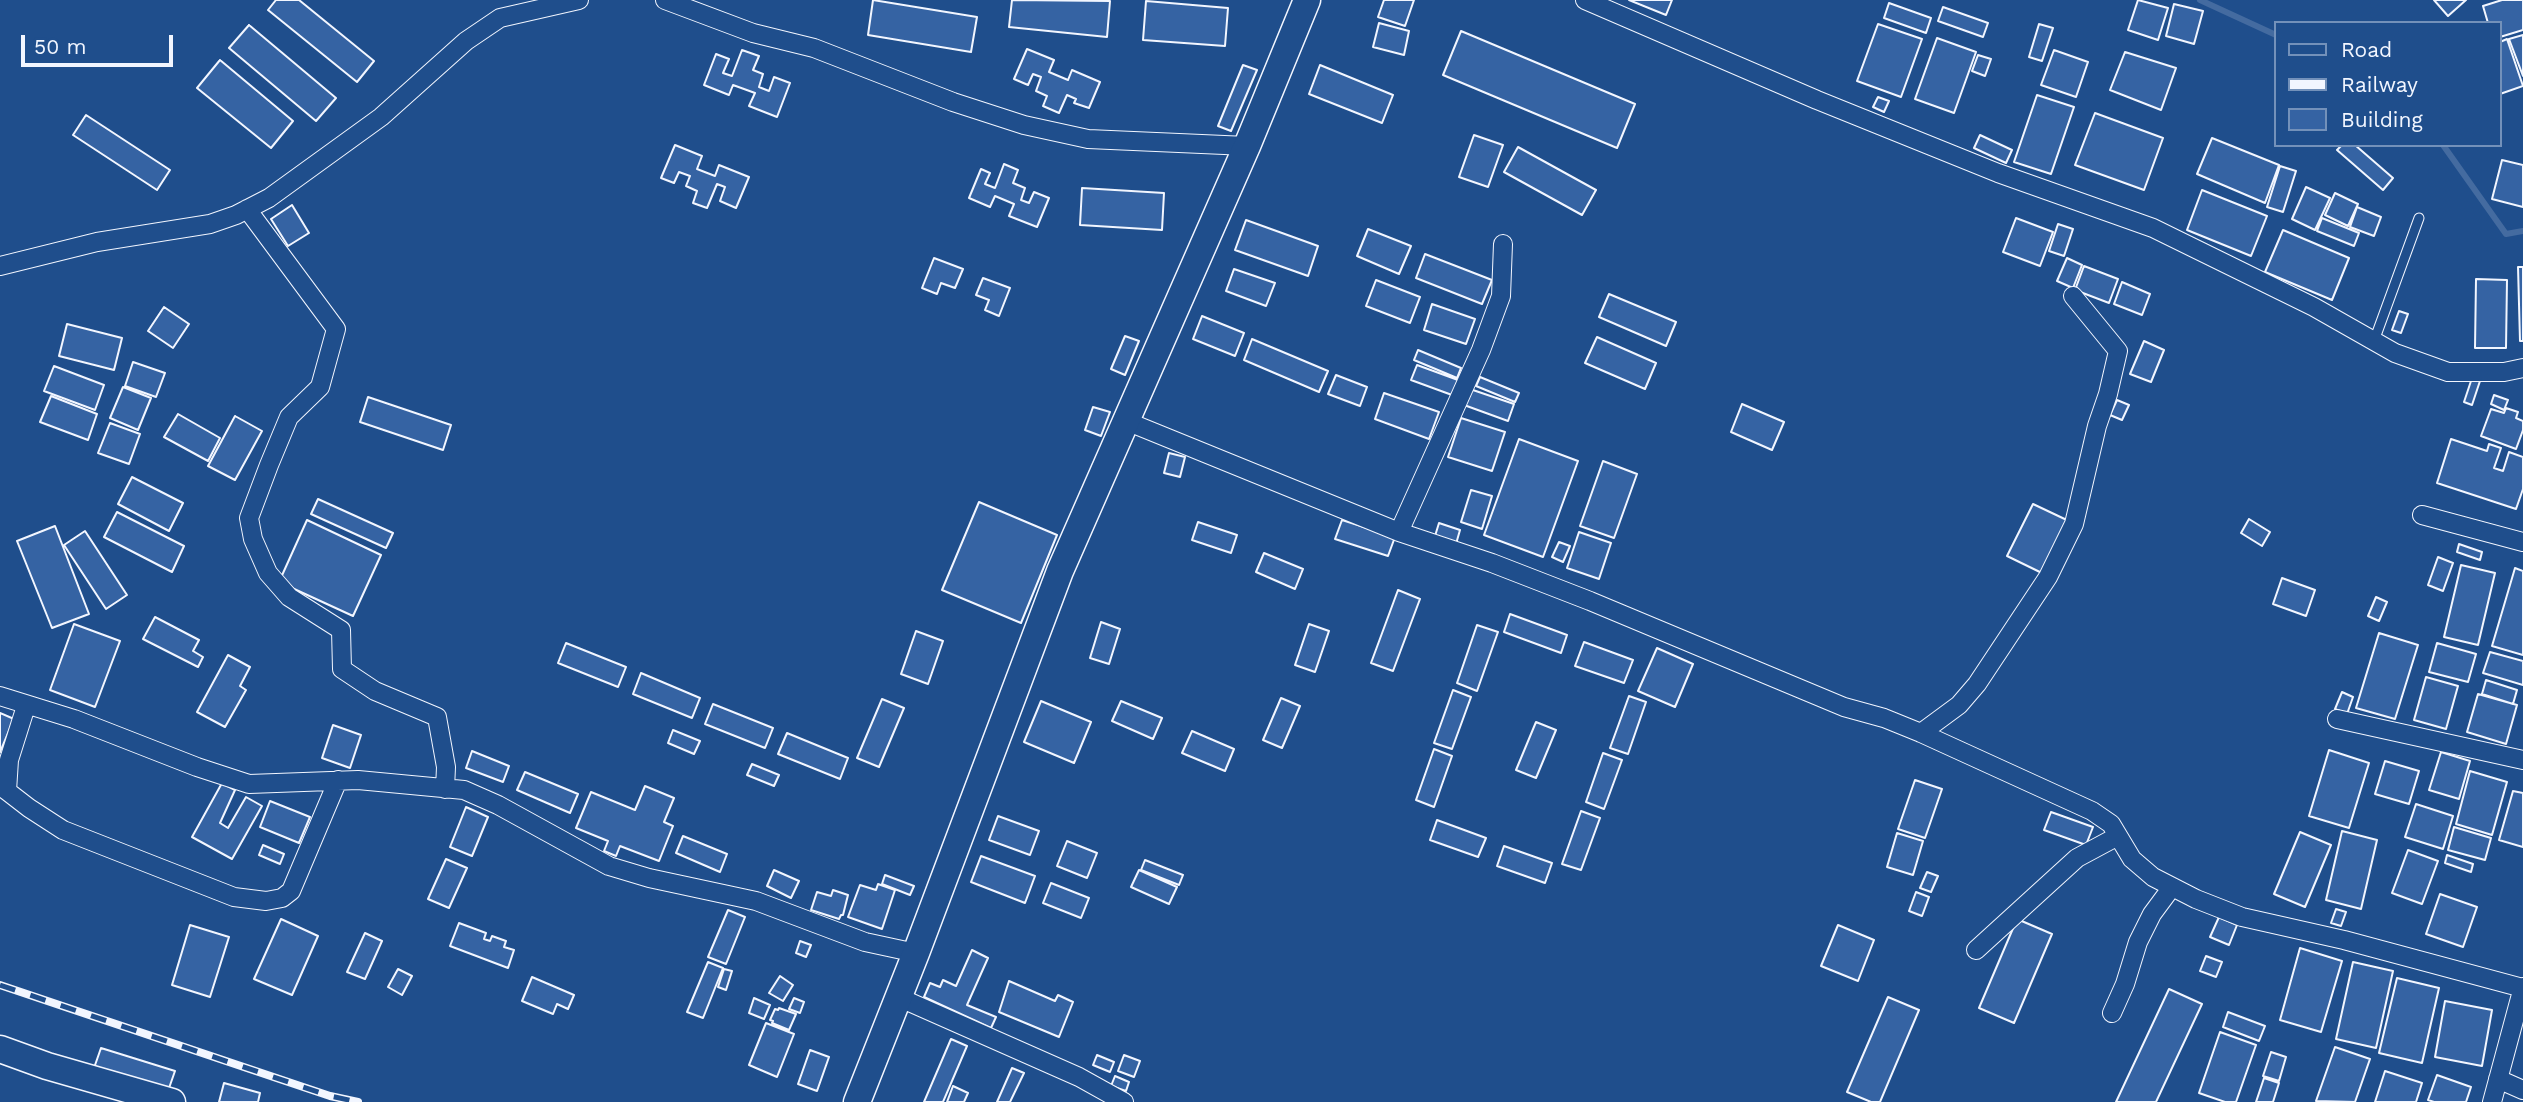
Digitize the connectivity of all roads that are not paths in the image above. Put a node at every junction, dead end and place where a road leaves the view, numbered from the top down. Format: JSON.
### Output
{"nodes":[{"id":1,"x":579,"y":0,"type":"edge"},
{"id":2,"x":666,"y":0,"type":"edge"},
{"id":3,"x":1307,"y":0,"type":"edge"},
{"id":4,"x":1585,"y":0,"type":"edge"},
{"id":5,"x":1247,"y":146,"type":"junction"},
{"id":6,"x":247,"y":209,"type":"junction"},
{"id":7,"x":2419,"y":218,"type":"dead end"},
{"id":8,"x":1503,"y":244,"type":"dead end"},
{"id":9,"x":0,"y":266,"type":"edge"},
{"id":10,"x":2073,"y":296,"type":"dead end"},
{"id":11,"x":2374,"y":341,"type":"junction"},
{"id":12,"x":2523,"y":368,"type":"edge"},
{"id":13,"x":1126,"y":421,"type":"junction"},
{"id":14,"x":2422,"y":515,"type":"dead end"},
{"id":15,"x":1399,"y":532,"type":"junction"},
{"id":16,"x":2523,"y":542,"type":"edge"},
{"id":17,"x":0,"y":696,"type":"edge"},
{"id":18,"x":26,"y":706,"type":"junction"},
{"id":19,"x":2337,"y":719,"type":"dead end"},
{"id":20,"x":1921,"y":733,"type":"junction"},
{"id":21,"x":2523,"y":760,"type":"edge"},
{"id":22,"x":338,"y":780,"type":"junction"},
{"id":23,"x":444,"y":789,"type":"junction"},
{"id":24,"x":2118,"y":836,"type":"junction"},
{"id":25,"x":2172,"y":887,"type":"junction"},
{"id":26,"x":1976,"y":950,"type":"dead end"},
{"id":27,"x":916,"y":953,"type":"junction"},
{"id":28,"x":2523,"y":988,"type":"edge"},
{"id":29,"x":898,"y":997,"type":"junction"},
{"id":30,"x":2112,"y":1013,"type":"dead end"},
{"id":31,"x":0,"y":1049,"type":"edge"},
{"id":32,"x":2498,"y":1079,"type":"junction"},
{"id":33,"x":2523,"y":1090,"type":"edge"},
{"id":34,"x":172,"y":1102,"type":"edge"},
{"id":35,"x":857,"y":1102,"type":"edge"},
{"id":36,"x":1124,"y":1102,"type":"edge"},
{"id":37,"x":2492,"y":1102,"type":"edge"}],
"edges":[{"from":1,"to":6,"type":"street"},
{"from":2,"to":5,"type":"street"},
{"from":3,"to":5,"type":"street"},
{"from":4,"to":11,"type":"street"},
{"from":5,"to":13,"type":"street"},
{"from":6,"to":9,"type":"street"},
{"from":6,"to":23,"type":"street"},
{"from":7,"to":11,"type":"lane"},
{"from":8,"to":15,"type":"street"},
{"from":10,"to":20,"type":"street"},
{"from":11,"to":12,"type":"street"},
{"from":13,"to":15,"type":"street"},
{"from":13,"to":27,"type":"street"},
{"from":14,"to":16,"type":"street"},
{"from":15,"to":20,"type":"street"},
{"from":17,"to":18,"type":"street"},
{"from":18,"to":22,"type":"street"},
{"from":18,"to":22,"type":"street"},
{"from":19,"to":21,"type":"street"},
{"from":20,"to":24,"type":"street"},
{"from":22,"to":23,"type":"street"},
{"from":23,"to":27,"type":"street"},
{"from":24,"to":25,"type":"street"},
{"from":24,"to":26,"type":"street"},
{"from":25,"to":28,"type":"street"},
{"from":25,"to":30,"type":"street"},
{"from":27,"to":29,"type":"street"},
{"from":28,"to":32,"type":"street"},
{"from":29,"to":35,"type":"street"},
{"from":29,"to":36,"type":"street"},
{"from":31,"to":34,"type":"street"},
{"from":32,"to":33,"type":"street"},
{"from":32,"to":37,"type":"street"}]}
